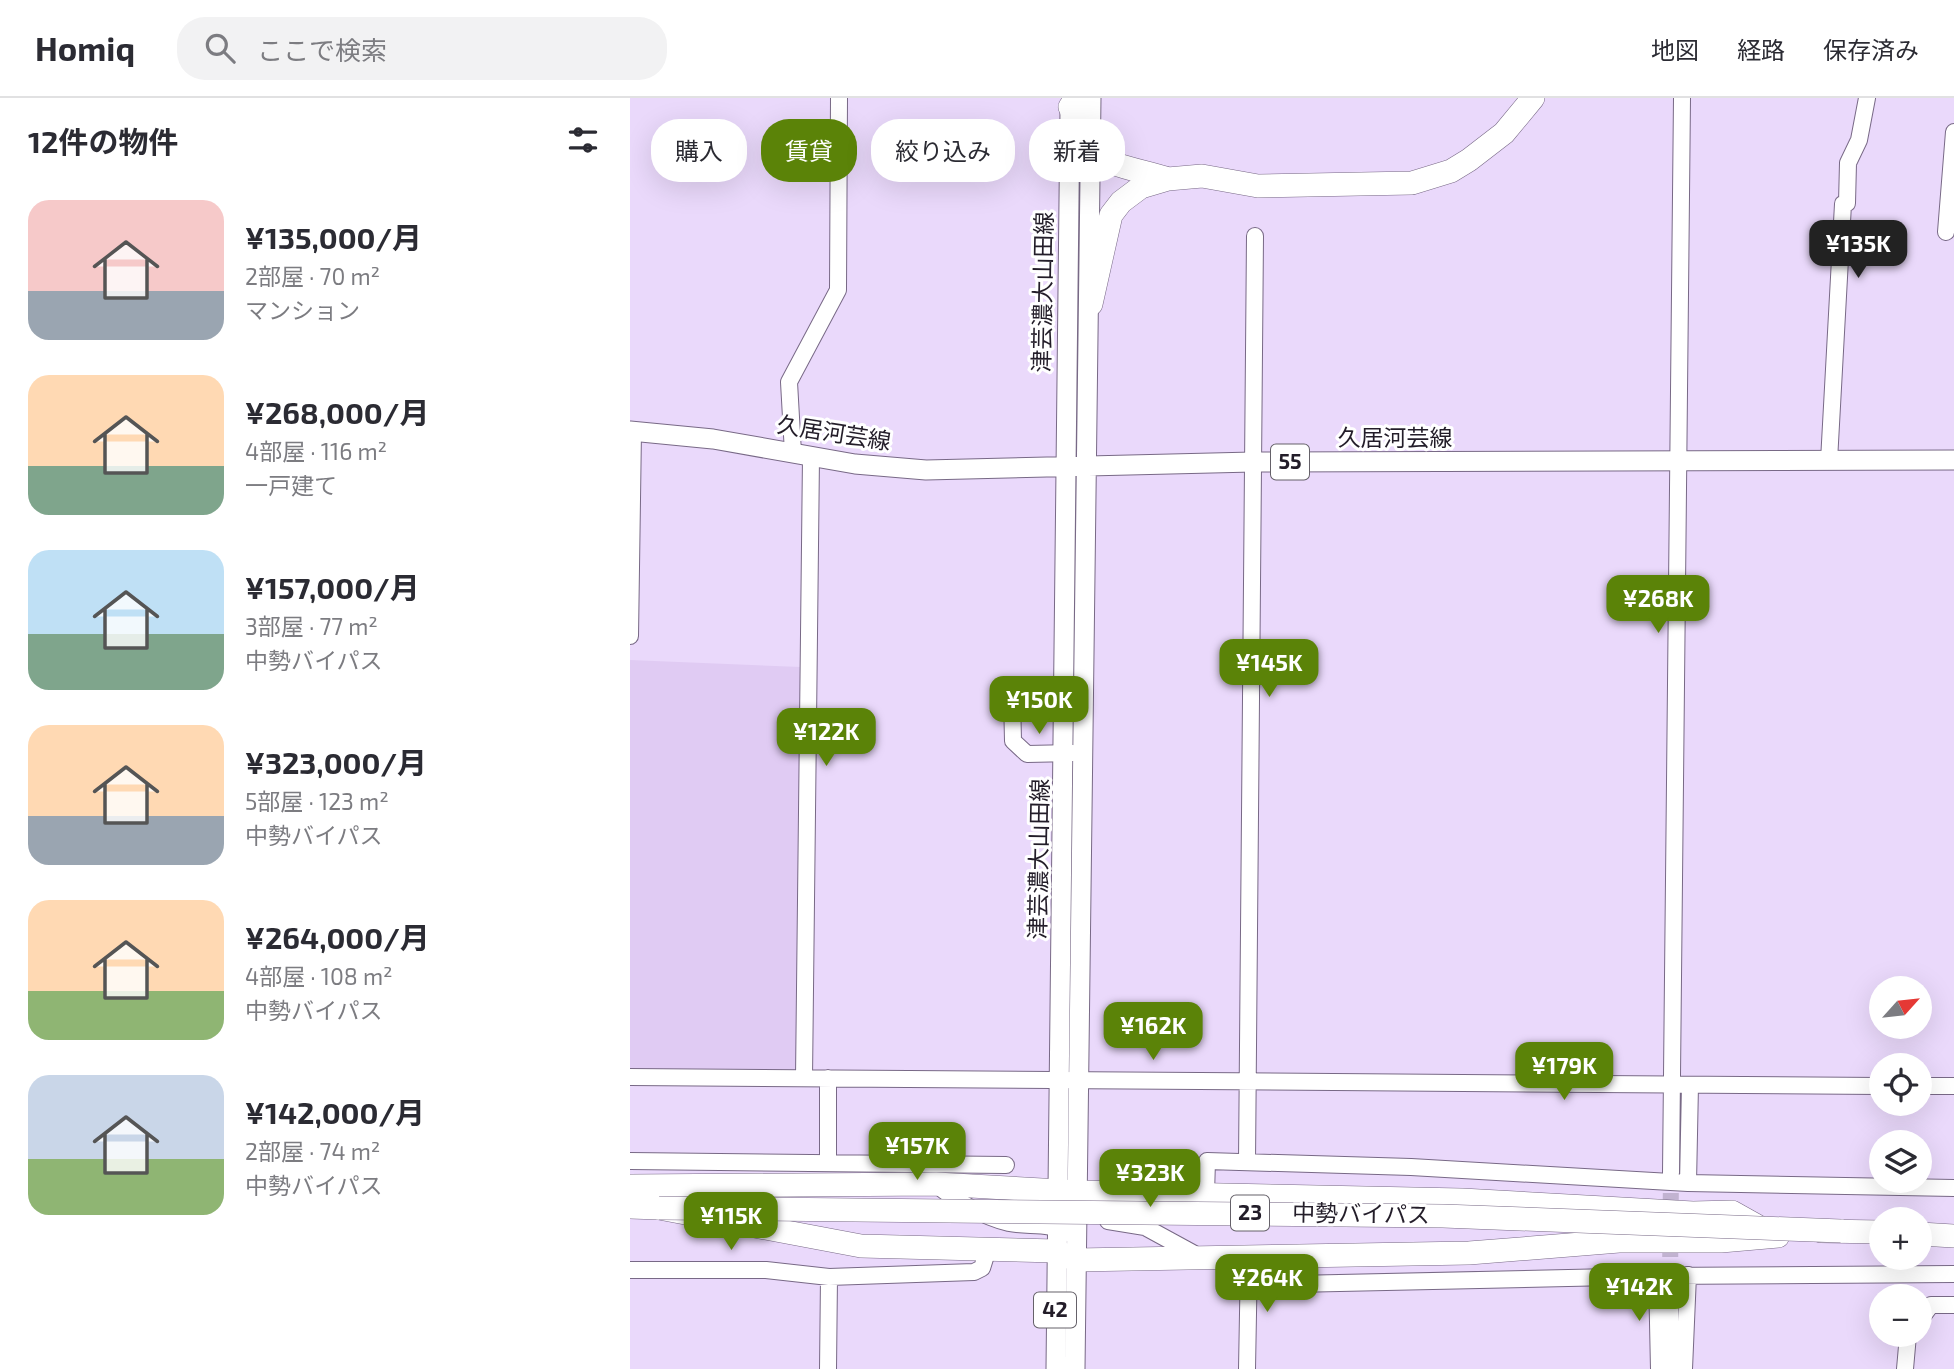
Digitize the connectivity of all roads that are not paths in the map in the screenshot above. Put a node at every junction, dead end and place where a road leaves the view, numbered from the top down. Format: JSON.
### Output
{"nodes":[{"id":1,"x":839,"y":98,"type":"edge"},
{"id":2,"x":1534,"y":98,"type":"edge"},
{"id":3,"x":1682,"y":98,"type":"edge"},
{"id":4,"x":1867,"y":98,"type":"edge"},
{"id":5,"x":1077,"y":100,"type":"edge"},
{"id":6,"x":1082,"y":119,"type":"edge"},
{"id":7,"x":1954,"y":132,"type":"edge"},
{"id":8,"x":1125,"y":165,"type":"edge"},
{"id":9,"x":1168,"y":179,"type":"junction"},
{"id":10,"x":1090,"y":182,"type":"edge"},
{"id":11,"x":1946,"y":232,"type":"dead end"},
{"id":12,"x":1255,"y":236,"type":"dead end"},
{"id":13,"x":1091,"y":304,"type":"junction"},
{"id":14,"x":632,"y":431,"type":"edge"},
{"id":15,"x":802,"y":455,"type":"junction"},
{"id":16,"x":1954,"y":460,"type":"edge"},
{"id":17,"x":1829,"y":461,"type":"junction"},
{"id":18,"x":1253,"y":462,"type":"junction"},
{"id":19,"x":1678,"y":462,"type":"junction"},
{"id":20,"x":1086,"y":464,"type":"junction"},
{"id":21,"x":1065,"y":468,"type":"junction"},
{"id":22,"x":630,"y":636,"type":"edge"},
{"id":23,"x":1012,"y":696,"type":"dead end"},
{"id":24,"x":1074,"y":753,"type":"junction"},
{"id":25,"x":630,"y":1077,"type":"edge"},
{"id":26,"x":804,"y":1078,"type":"junction"},
{"id":27,"x":828,"y":1078,"type":"junction"},
{"id":28,"x":1059,"y":1080,"type":"junction"},
{"id":29,"x":1080,"y":1080,"type":"junction"},
{"id":30,"x":1248,"y":1082,"type":"junction"},
{"id":31,"x":1667,"y":1085,"type":"junction"},
{"id":32,"x":1690,"y":1085,"type":"junction"},
{"id":33,"x":1869,"y":1086,"type":"edge"},
{"id":34,"x":1932,"y":1086,"type":"edge"},
{"id":35,"x":1954,"y":1086,"type":"edge"},
{"id":36,"x":776,"y":1160,"type":"junction"},
{"id":37,"x":630,"y":1161,"type":"edge"},
{"id":38,"x":1247,"y":1162,"type":"junction"},
{"id":39,"x":828,"y":1163,"type":"junction"},
{"id":40,"x":1006,"y":1165,"type":"dead end"},
{"id":41,"x":1665,"y":1178,"type":"junction"},
{"id":42,"x":1688,"y":1183,"type":"junction"},
{"id":43,"x":936,"y":1184,"type":"junction"},
{"id":44,"x":630,"y":1186,"type":"edge"},
{"id":45,"x":776,"y":1186,"type":"junction"},
{"id":46,"x":1954,"y":1188,"type":"edge"},
{"id":47,"x":1065,"y":1194,"type":"junction"},
{"id":48,"x":1206,"y":1194,"type":"junction"},
{"id":49,"x":630,"y":1207,"type":"edge"},
{"id":50,"x":659,"y":1208,"type":"junction"},
{"id":51,"x":1079,"y":1217,"type":"junction"},
{"id":52,"x":1058,"y":1227,"type":"junction"},
{"id":53,"x":1840,"y":1231,"type":"junction"},
{"id":54,"x":1869,"y":1232,"type":"edge"},
{"id":55,"x":1932,"y":1235,"type":"edge"},
{"id":56,"x":1954,"y":1236,"type":"edge"},
{"id":57,"x":1070,"y":1250,"type":"junction"},
{"id":58,"x":987,"y":1252,"type":"junction"},
{"id":59,"x":1202,"y":1258,"type":"junction"},
{"id":60,"x":1249,"y":1258,"type":"junction"},
{"id":61,"x":630,"y":1270,"type":"edge"},
{"id":62,"x":1954,"y":1274,"type":"edge"},
{"id":63,"x":1688,"y":1275,"type":"junction"},
{"id":64,"x":829,"y":1277,"type":"junction"},
{"id":65,"x":1663,"y":1279,"type":"junction"},
{"id":66,"x":1249,"y":1285,"type":"junction"},
{"id":67,"x":1932,"y":1305,"type":"edge"},
{"id":68,"x":1954,"y":1305,"type":"edge"},
{"id":69,"x":1907,"y":1347,"type":"edge"},
{"id":70,"x":828,"y":1369,"type":"edge"},
{"id":71,"x":1056,"y":1369,"type":"edge"},
{"id":72,"x":1075,"y":1369,"type":"edge"},
{"id":73,"x":1247,"y":1369,"type":"edge"},
{"id":74,"x":1659,"y":1369,"type":"edge"},
{"id":75,"x":1670,"y":1369,"type":"edge"},
{"id":76,"x":1684,"y":1369,"type":"edge"},
{"id":77,"x":1906,"y":1369,"type":"edge"}],
"edges":[{"from":1,"to":15,"type":"street"},
{"from":2,"to":9,"type":"highway"},
{"from":3,"to":19,"type":"street"},
{"from":4,"to":17,"type":"street"},
{"from":5,"to":6,"type":"highway"},
{"from":5,"to":21,"type":"main road","name":"津芸濃大山田線","number":"42"},
{"from":7,"to":11,"type":"street"},
{"from":8,"to":9,"type":"highway"},
{"from":9,"to":13,"type":"highway"},
{"from":10,"to":13,"type":"main road","name":"津芸濃大山田線","number":"42"},
{"from":12,"to":18,"type":"street"},
{"from":13,"to":20,"type":"main road","name":"津芸濃大山田線","number":"42"},
{"from":14,"to":15,"type":"main road","name":"久居河芸線","number":"55"},
{"from":14,"to":22,"type":"street"},
{"from":15,"to":21,"type":"main road","name":"久居河芸線","number":"55"},
{"from":15,"to":26,"type":"street"},
{"from":16,"to":17,"type":"main road","name":"久居河芸線","number":"55"},
{"from":17,"to":19,"type":"main road","name":"久居河芸線","number":"55"},
{"from":18,"to":19,"type":"main road","name":"久居河芸線","number":"55"},
{"from":18,"to":20,"type":"main road","name":"久居河芸線","number":"55"},
{"from":18,"to":30,"type":"street"},
{"from":19,"to":31,"type":"street"},
{"from":20,"to":21,"type":"main road","name":"久居河芸線","number":"55"},
{"from":20,"to":24,"type":"main road","name":"津芸濃大山田線","number":"42"},
{"from":21,"to":24,"type":"main road","name":"津芸濃大山田線","number":"42"},
{"from":23,"to":24,"type":"street"},
{"from":24,"to":28,"type":"main road","name":"津芸濃大山田線","number":"42"},
{"from":24,"to":29,"type":"main road","name":"津芸濃大山田線","number":"42"},
{"from":25,"to":26,"type":"street"},
{"from":26,"to":27,"type":"street"},
{"from":27,"to":28,"type":"street"},
{"from":27,"to":39,"type":"street"},
{"from":28,"to":29,"type":"street"},
{"from":28,"to":47,"type":"main road","name":"津芸濃大山田線","number":"42"},
{"from":29,"to":30,"type":"street"},
{"from":29,"to":47,"type":"main road","name":"津芸濃大山田線","number":"42"},
{"from":30,"to":31,"type":"street"},
{"from":30,"to":38,"type":"street"},
{"from":31,"to":32,"type":"street"},
{"from":31,"to":41,"type":"street"},
{"from":32,"to":33,"type":"street"},
{"from":32,"to":42,"type":"street"},
{"from":34,"to":35,"type":"street"},
{"from":36,"to":37,"type":"street"},
{"from":36,"to":39,"type":"street"},
{"from":36,"to":45,"type":"street"},
{"from":38,"to":41,"type":"street"},
{"from":38,"to":48,"type":"street"},
{"from":39,"to":40,"type":"street"},
{"from":41,"to":42,"type":"street"},
{"from":42,"to":46,"type":"street"},
{"from":43,"to":45,"type":"highway"},
{"from":43,"to":47,"type":"highway"},
{"from":43,"to":52,"type":"street"},
{"from":44,"to":45,"type":"highway"},
{"from":47,"to":48,"type":"highway"},
{"from":47,"to":51,"type":"main road","name":"津芸濃大山田線","number":"42"},
{"from":47,"to":52,"type":"main road","name":"津芸濃大山田線","number":"42"},
{"from":48,"to":53,"type":"highway"},
{"from":49,"to":50,"type":"highway","name":"中勢バイパス","number":"23"},
{"from":50,"to":53,"type":"highway","name":"中勢バイパス","number":"23","bridge":true},
{"from":50,"to":58,"type":"highway"},
{"from":51,"to":57,"type":"main road","name":"津芸濃大山田線","number":"42"},
{"from":51,"to":59,"type":"street"},
{"from":52,"to":57,"type":"main road","name":"津芸濃大山田線","number":"42"},
{"from":53,"to":54,"type":"highway","name":"中勢バイパス","number":"23"},
{"from":53,"to":60,"type":"highway"},
{"from":55,"to":56,"type":"highway"},
{"from":57,"to":58,"type":"highway"},
{"from":57,"to":59,"type":"highway"},
{"from":57,"to":71,"type":"main road","name":"津芸濃大山田線","number":"42"},
{"from":57,"to":72,"type":"main road","name":"津芸濃大山田線","number":"42"},
{"from":58,"to":64,"type":"street"},
{"from":59,"to":60,"type":"highway"},
{"from":60,"to":66,"type":"street"},
{"from":61,"to":64,"type":"street"},
{"from":62,"to":63,"type":"street"},
{"from":63,"to":65,"type":"street"},
{"from":63,"to":76,"type":"street"},
{"from":64,"to":70,"type":"street"},
{"from":65,"to":66,"type":"street"},
{"from":65,"to":74,"type":"street"},
{"from":65,"to":75,"type":"street"},
{"from":66,"to":73,"type":"street"},
{"from":67,"to":68,"type":"street"},
{"from":69,"to":77,"type":"street"}]}
